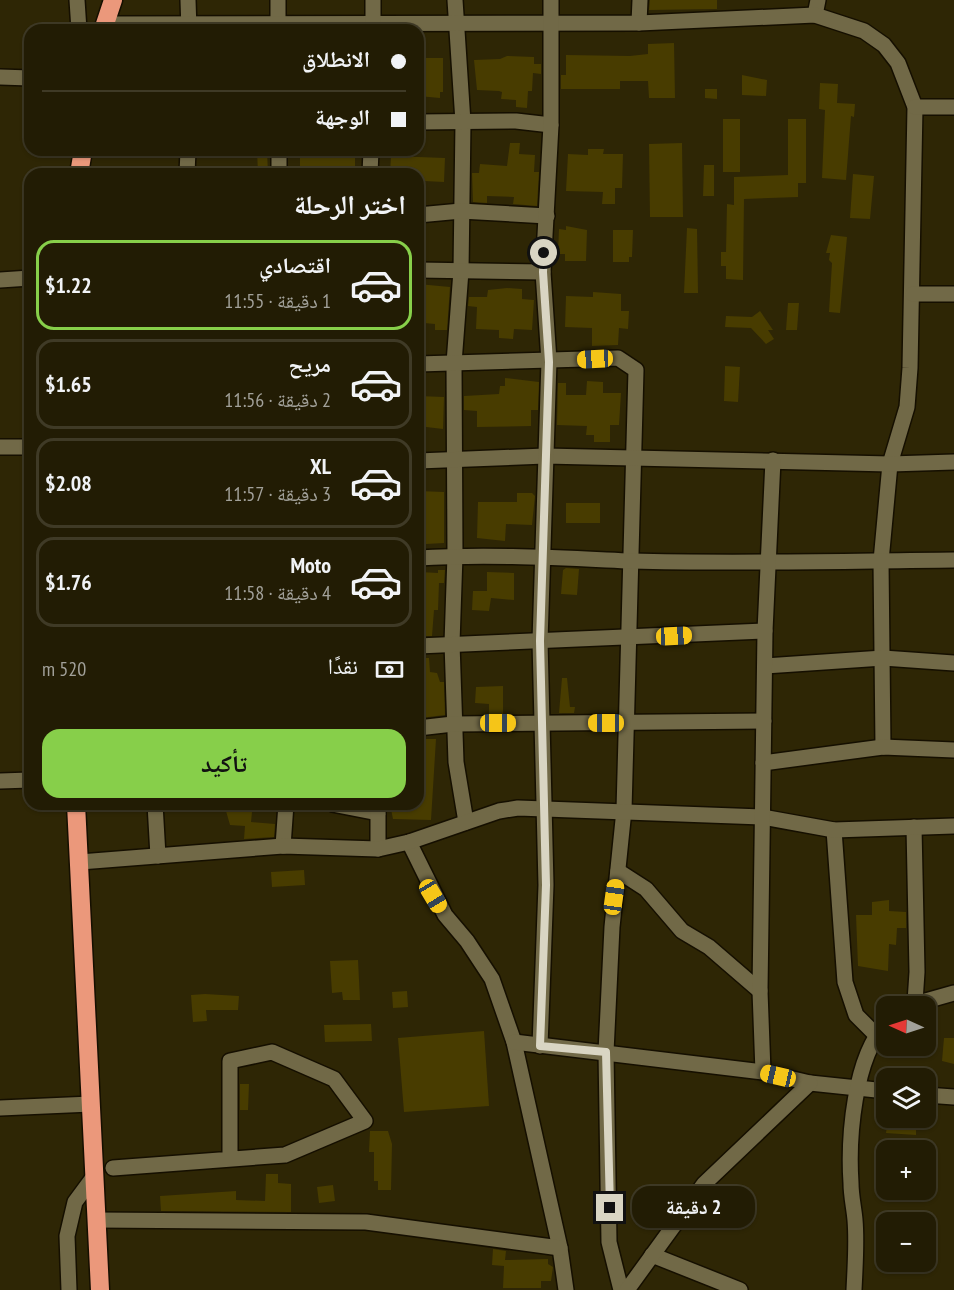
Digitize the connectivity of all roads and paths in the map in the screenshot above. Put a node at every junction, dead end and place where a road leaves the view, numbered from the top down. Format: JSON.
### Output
{"nodes":[{"id":1,"x":77,"y":0,"type":"edge"},
{"id":2,"x":113,"y":0,"type":"edge"},
{"id":3,"x":188,"y":0,"type":"edge"},
{"id":4,"x":278,"y":0,"type":"edge"},
{"id":5,"x":373,"y":0,"type":"edge"},
{"id":6,"x":455,"y":0,"type":"edge"},
{"id":7,"x":551,"y":0,"type":"edge"},
{"id":8,"x":640,"y":0,"type":"edge"},
{"id":9,"x":816,"y":8,"type":"edge"},
{"id":10,"x":639,"y":23,"type":"junction"},
{"id":11,"x":79,"y":24,"type":"edge"},
{"id":12,"x":105,"y":24,"type":"edge"},
{"id":13,"x":189,"y":24,"type":"edge"},
{"id":14,"x":278,"y":24,"type":"edge"},
{"id":15,"x":373,"y":24,"type":"edge"},
{"id":16,"x":551,"y":24,"type":"junction"},
{"id":17,"x":455,"y":25,"type":"junction"},
{"id":18,"x":424,"y":26,"type":"edge"},
{"id":19,"x":0,"y":77,"type":"edge"},
{"id":20,"x":24,"y":78,"type":"edge"},
{"id":21,"x":915,"y":107,"type":"junction"},
{"id":22,"x":954,"y":107,"type":"edge"},
{"id":23,"x":424,"y":122,"type":"edge"},
{"id":24,"x":463,"y":122,"type":"junction"},
{"id":25,"x":551,"y":125,"type":"junction"},
{"id":26,"x":461,"y":211,"type":"junction"},
{"id":27,"x":424,"y":214,"type":"edge"},
{"id":28,"x":547,"y":216,"type":"junction"},
{"id":29,"x":424,"y":270,"type":"edge"},
{"id":30,"x":461,"y":271,"type":"junction"},
{"id":31,"x":543,"y":272,"type":"junction"},
{"id":32,"x":24,"y":278,"type":"edge"},
{"id":33,"x":0,"y":280,"type":"edge"},
{"id":34,"x":913,"y":294,"type":"junction"},
{"id":35,"x":954,"y":294,"type":"edge"},
{"id":36,"x":549,"y":362,"type":"junction"},
{"id":37,"x":454,"y":363,"type":"junction"},
{"id":38,"x":424,"y":364,"type":"edge"},
{"id":39,"x":0,"y":447,"type":"edge"},
{"id":40,"x":24,"y":447,"type":"edge"},
{"id":41,"x":545,"y":456,"type":"junction"},
{"id":42,"x":631,"y":458,"type":"junction"},
{"id":43,"x":454,"y":460,"type":"junction"},
{"id":44,"x":774,"y":460,"type":"junction"},
{"id":45,"x":424,"y":461,"type":"edge"},
{"id":46,"x":954,"y":462,"type":"edge"},
{"id":47,"x":890,"y":464,"type":"junction"},
{"id":48,"x":455,"y":555,"type":"junction"},
{"id":49,"x":542,"y":556,"type":"junction"},
{"id":50,"x":424,"y":558,"type":"edge"},
{"id":51,"x":954,"y":560,"type":"edge"},
{"id":52,"x":631,"y":561,"type":"junction"},
{"id":53,"x":881,"y":561,"type":"junction"},
{"id":54,"x":768,"y":562,"type":"junction"},
{"id":55,"x":765,"y":631,"type":"junction"},
{"id":56,"x":629,"y":639,"type":"junction"},
{"id":57,"x":540,"y":641,"type":"junction"},
{"id":58,"x":452,"y":643,"type":"junction"},
{"id":59,"x":424,"y":645,"type":"edge"},
{"id":60,"x":884,"y":658,"type":"junction"},
{"id":61,"x":954,"y":663,"type":"edge"},
{"id":62,"x":765,"y":666,"type":"junction"},
{"id":63,"x":764,"y":721,"type":"junction"},
{"id":64,"x":542,"y":723,"type":"junction"},
{"id":65,"x":627,"y":723,"type":"junction"},
{"id":66,"x":453,"y":724,"type":"junction"},
{"id":67,"x":424,"y":727,"type":"edge"},
{"id":68,"x":883,"y":747,"type":"junction"},
{"id":69,"x":954,"y":750,"type":"edge"},
{"id":70,"x":763,"y":763,"type":"junction"},
{"id":71,"x":24,"y":780,"type":"edge"},
{"id":72,"x":0,"y":781,"type":"edge"},
{"id":73,"x":545,"y":807,"type":"junction"},
{"id":74,"x":76,"y":810,"type":"edge"},
{"id":75,"x":155,"y":810,"type":"edge"},
{"id":76,"x":286,"y":810,"type":"edge"},
{"id":77,"x":378,"y":810,"type":"edge"},
{"id":78,"x":624,"y":810,"type":"junction"},
{"id":79,"x":762,"y":817,"type":"junction"},
{"id":80,"x":466,"y":822,"type":"junction"},
{"id":81,"x":954,"y":826,"type":"edge"},
{"id":82,"x":914,"y":827,"type":"junction"},
{"id":83,"x":834,"y":830,"type":"junction"},
{"id":84,"x":409,"y":842,"type":"junction"},
{"id":85,"x":283,"y":846,"type":"junction"},
{"id":86,"x":378,"y":849,"type":"junction"},
{"id":87,"x":158,"y":856,"type":"junction"},
{"id":88,"x":80,"y":862,"type":"junction"},
{"id":89,"x":618,"y":871,"type":"junction"},
{"id":90,"x":760,"y":991,"type":"junction"},
{"id":91,"x":954,"y":993,"type":"edge"},
{"id":92,"x":912,"y":996,"type":"edge"},
{"id":93,"x":936,"y":998,"type":"edge"},
{"id":94,"x":876,"y":1035,"type":"joint"},
{"id":95,"x":514,"y":1042,"type":"junction"},
{"id":96,"x":540,"y":1046,"type":"junction"},
{"id":97,"x":606,"y":1052,"type":"junction"},
{"id":98,"x":763,"y":1072,"type":"junction"},
{"id":99,"x":810,"y":1083,"type":"junction"},
{"id":100,"x":858,"y":1088,"type":"junction"},
{"id":101,"x":876,"y":1090,"type":"edge"},
{"id":102,"x":936,"y":1096,"type":"edge"},
{"id":103,"x":954,"y":1097,"type":"edge"},
{"id":104,"x":91,"y":1104,"type":"junction"},
{"id":105,"x":0,"y":1108,"type":"edge"},
{"id":106,"x":230,"y":1159,"type":"junction"},
{"id":107,"x":113,"y":1168,"type":"dead end"},
{"id":108,"x":96,"y":1175,"type":"junction"},
{"id":109,"x":96,"y":1221,"type":"junction"},
{"id":110,"x":560,"y":1248,"type":"junction"},
{"id":111,"x":652,"y":1255,"type":"junction"},
{"id":112,"x":69,"y":1290,"type":"edge"},
{"id":113,"x":100,"y":1290,"type":"edge"},
{"id":114,"x":566,"y":1290,"type":"edge"},
{"id":115,"x":621,"y":1290,"type":"edge"},
{"id":116,"x":627,"y":1290,"type":"edge"},
{"id":117,"x":740,"y":1290,"type":"edge"},
{"id":118,"x":854,"y":1290,"type":"edge"},
{"id":119,"x":864,"y":1290,"type":"edge"}],
"edges":[{"from":1,"to":11,"type":"street"},
{"from":2,"to":12,"type":"highway"},
{"from":3,"to":13,"type":"street"},
{"from":4,"to":14,"type":"street"},
{"from":5,"to":15,"type":"street"},
{"from":6,"to":17,"type":"street"},
{"from":7,"to":16,"type":"street"},
{"from":8,"to":10,"type":"street"},
{"from":9,"to":10,"type":"street"},
{"from":9,"to":21,"type":"street"},
{"from":10,"to":16,"type":"street"},
{"from":16,"to":17,"type":"street"},
{"from":16,"to":25,"type":"street"},
{"from":17,"to":18,"type":"street"},
{"from":17,"to":24,"type":"street"},
{"from":19,"to":20,"type":"street"},
{"from":21,"to":22,"type":"street"},
{"from":21,"to":34,"type":"street"},
{"from":23,"to":24,"type":"street"},
{"from":24,"to":25,"type":"street"},
{"from":24,"to":26,"type":"street"},
{"from":25,"to":28,"type":"street"},
{"from":26,"to":27,"type":"street"},
{"from":26,"to":28,"type":"street"},
{"from":26,"to":30,"type":"street"},
{"from":28,"to":31,"type":"street"},
{"from":29,"to":30,"type":"street"},
{"from":30,"to":31,"type":"street"},
{"from":30,"to":37,"type":"street"},
{"from":31,"to":36,"type":"street"},
{"from":32,"to":33,"type":"street"},
{"from":34,"to":35,"type":"street"},
{"from":34,"to":47,"type":"street"},
{"from":36,"to":37,"type":"street"},
{"from":36,"to":41,"type":"street"},
{"from":36,"to":42,"type":"street"},
{"from":37,"to":38,"type":"street"},
{"from":37,"to":43,"type":"street"},
{"from":39,"to":40,"type":"street"},
{"from":41,"to":42,"type":"street"},
{"from":41,"to":43,"type":"street"},
{"from":41,"to":49,"type":"street"},
{"from":42,"to":44,"type":"street"},
{"from":42,"to":52,"type":"street"},
{"from":43,"to":45,"type":"street"},
{"from":43,"to":48,"type":"street"},
{"from":44,"to":47,"type":"street"},
{"from":44,"to":54,"type":"street"},
{"from":46,"to":47,"type":"street"},
{"from":47,"to":53,"type":"street"},
{"from":48,"to":49,"type":"street"},
{"from":48,"to":50,"type":"street"},
{"from":48,"to":58,"type":"street"},
{"from":49,"to":52,"type":"street"},
{"from":49,"to":57,"type":"street"},
{"from":51,"to":53,"type":"street"},
{"from":52,"to":54,"type":"street"},
{"from":52,"to":56,"type":"street"},
{"from":53,"to":54,"type":"street"},
{"from":53,"to":60,"type":"street"},
{"from":54,"to":55,"type":"street"},
{"from":55,"to":56,"type":"street"},
{"from":55,"to":62,"type":"street"},
{"from":56,"to":57,"type":"street"},
{"from":56,"to":65,"type":"street"},
{"from":57,"to":58,"type":"street"},
{"from":57,"to":64,"type":"street"},
{"from":58,"to":59,"type":"street"},
{"from":58,"to":66,"type":"street"},
{"from":60,"to":61,"type":"street"},
{"from":60,"to":62,"type":"street"},
{"from":60,"to":68,"type":"street"},
{"from":62,"to":63,"type":"street"},
{"from":63,"to":65,"type":"street"},
{"from":63,"to":70,"type":"street"},
{"from":64,"to":65,"type":"street"},
{"from":64,"to":66,"type":"street"},
{"from":64,"to":73,"type":"street"},
{"from":65,"to":78,"type":"street"},
{"from":66,"to":67,"type":"street"},
{"from":66,"to":80,"type":"street"},
{"from":68,"to":69,"type":"street"},
{"from":68,"to":70,"type":"street"},
{"from":70,"to":79,"type":"street"},
{"from":71,"to":72,"type":"street"},
{"from":73,"to":78,"type":"street"},
{"from":73,"to":80,"type":"street"},
{"from":73,"to":96,"type":"street"},
{"from":74,"to":88,"type":"highway"},
{"from":75,"to":87,"type":"street"},
{"from":76,"to":85,"type":"street"},
{"from":77,"to":86,"type":"street"},
{"from":78,"to":79,"type":"street"},
{"from":78,"to":89,"type":"street"},
{"from":79,"to":83,"type":"street"},
{"from":79,"to":90,"type":"street"},
{"from":80,"to":84,"type":"street"},
{"from":81,"to":82,"type":"street"},
{"from":82,"to":83,"type":"street"},
{"from":82,"to":92,"type":"street"},
{"from":83,"to":94,"type":"street"},
{"from":84,"to":86,"type":"street"},
{"from":84,"to":95,"type":"street"},
{"from":85,"to":86,"type":"street"},
{"from":85,"to":87,"type":"street"},
{"from":87,"to":88,"type":"street"},
{"from":88,"to":104,"type":"highway"},
{"from":89,"to":90,"type":"street"},
{"from":89,"to":97,"type":"street"},
{"from":90,"to":98,"type":"street"},
{"from":91,"to":93,"type":"street"},
{"from":94,"to":100,"type":"street"},
{"from":95,"to":96,"type":"street"},
{"from":95,"to":110,"type":"street"},
{"from":96,"to":97,"type":"street"},
{"from":97,"to":98,"type":"street"},
{"from":97,"to":115,"type":"street"},
{"from":98,"to":99,"type":"street"},
{"from":99,"to":100,"type":"street"},
{"from":99,"to":111,"type":"street"},
{"from":100,"to":101,"type":"street"},
{"from":100,"to":118,"type":"street"},
{"from":102,"to":103,"type":"street"},
{"from":104,"to":105,"type":"street"},
{"from":104,"to":108,"type":"highway"},
{"from":106,"to":106,"type":"street"},
{"from":106,"to":107,"type":"street"},
{"from":108,"to":109,"type":"highway"},
{"from":108,"to":112,"type":"street"},
{"from":109,"to":110,"type":"street"},
{"from":109,"to":113,"type":"highway"},
{"from":110,"to":114,"type":"street"},
{"from":111,"to":116,"type":"street"},
{"from":111,"to":117,"type":"street"},
{"from":118,"to":119,"type":"street"}]}
